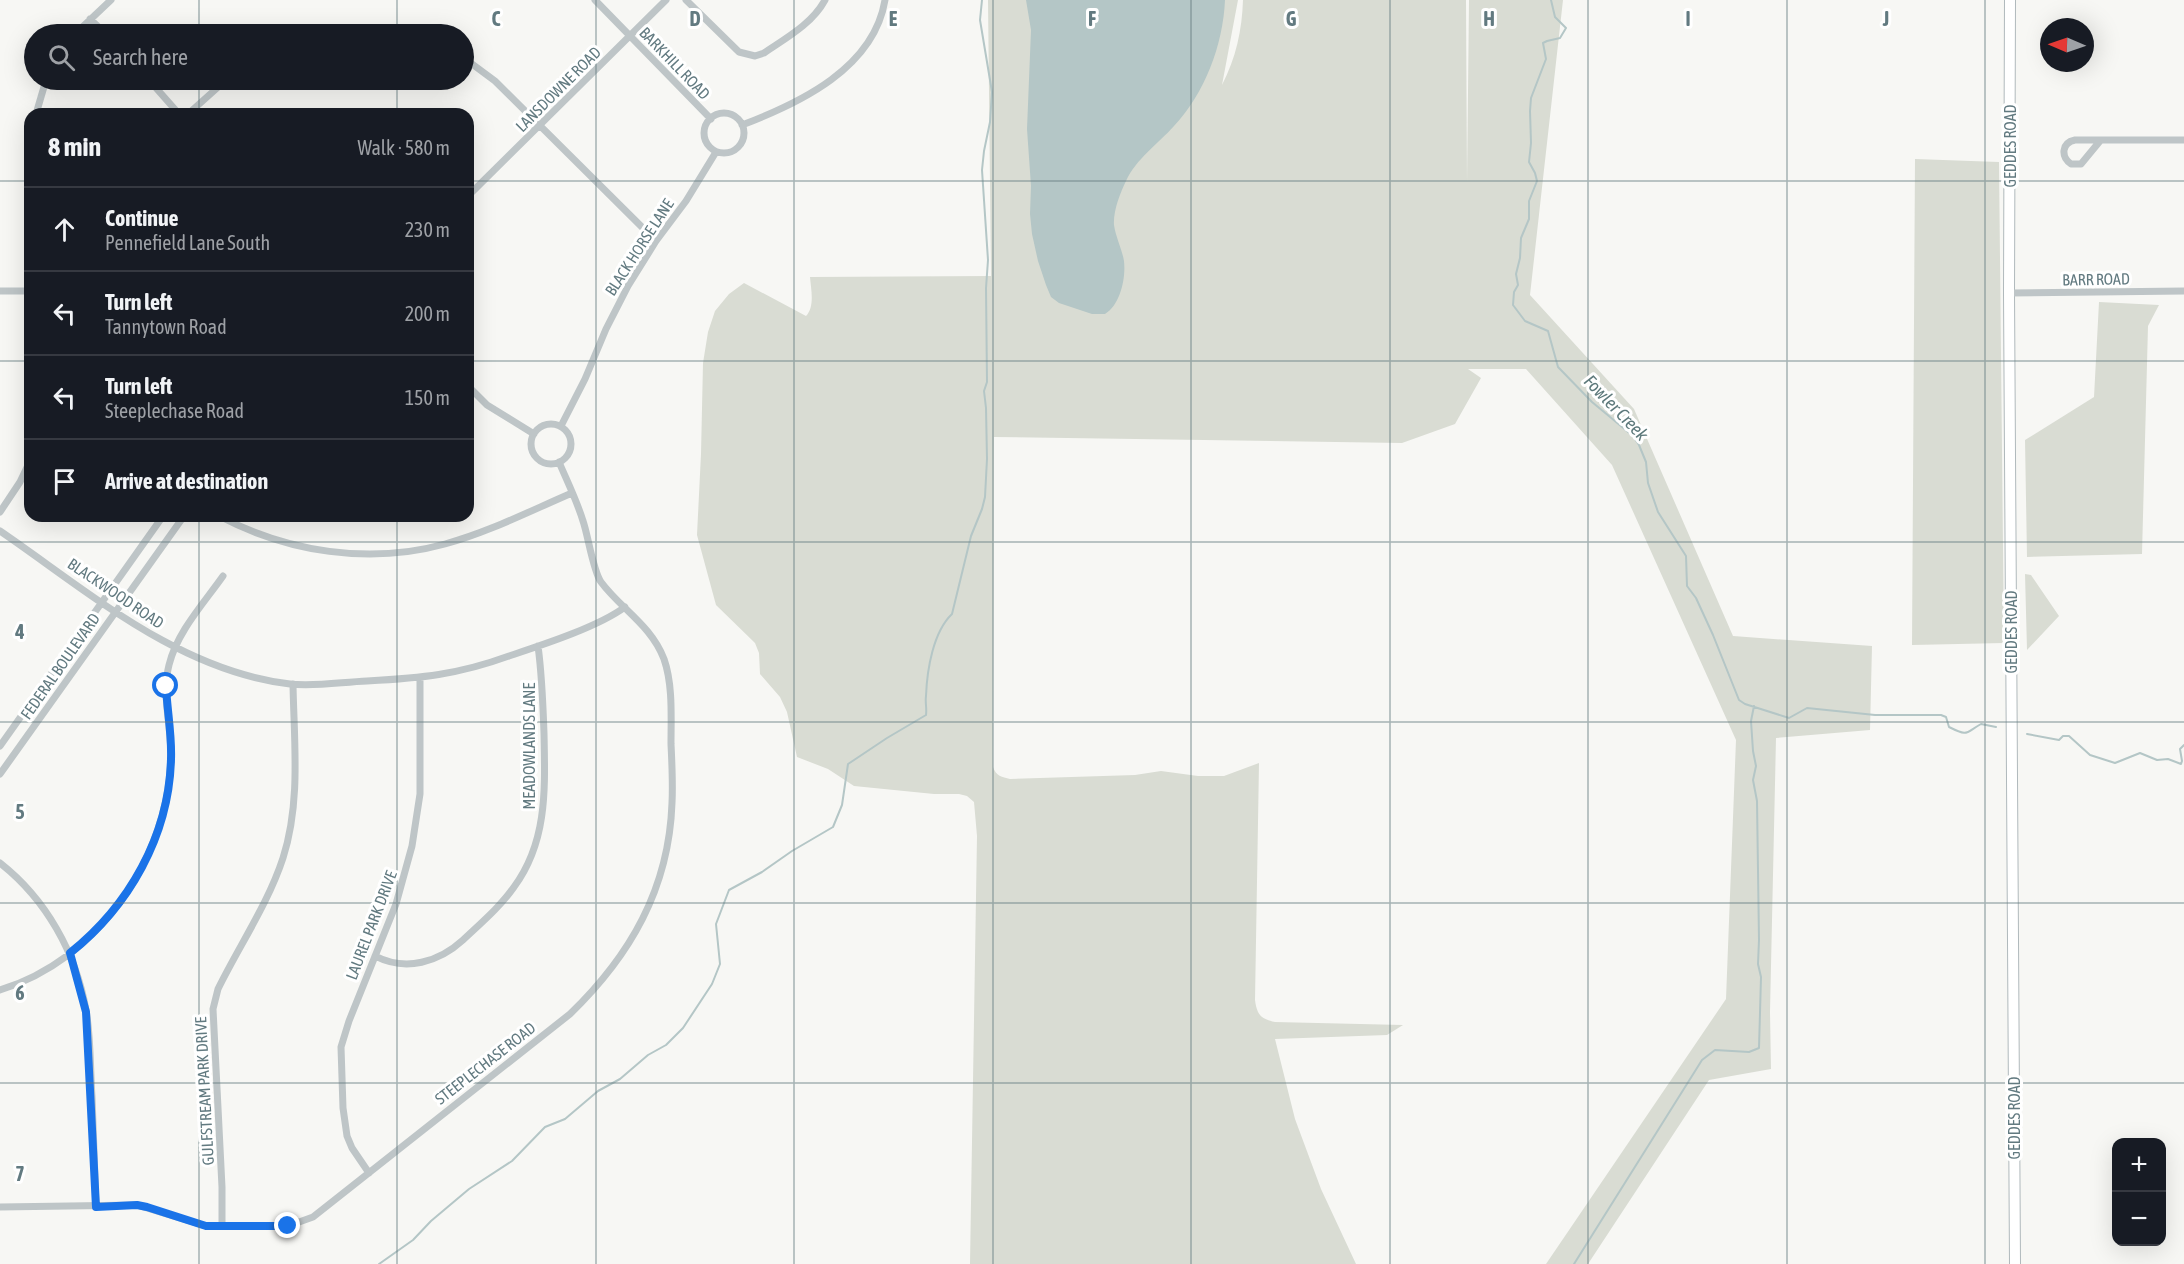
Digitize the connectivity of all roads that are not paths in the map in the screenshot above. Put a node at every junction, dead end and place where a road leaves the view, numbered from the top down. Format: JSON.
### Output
{"nodes":[{"id":1,"x":111,"y":0,"type":"edge"},
{"id":2,"x":595,"y":0,"type":"edge"},
{"id":3,"x":666,"y":0,"type":"edge"},
{"id":4,"x":686,"y":0,"type":"edge"},
{"id":5,"x":825,"y":0,"type":"edge"},
{"id":6,"x":885,"y":0,"type":"edge"},
{"id":7,"x":2010,"y":0,"type":"edge"},
{"id":8,"x":90,"y":19,"type":"junction"},
{"id":9,"x":85,"y":24,"type":"edge"},
{"id":10,"x":95,"y":24,"type":"edge"},
{"id":11,"x":631,"y":36,"type":"junction"},
{"id":12,"x":474,"y":65,"type":"edge"},
{"id":13,"x":43,"y":90,"type":"edge"},
{"id":14,"x":158,"y":90,"type":"edge"},
{"id":15,"x":215,"y":90,"type":"edge"},
{"id":16,"x":38,"y":108,"type":"edge"},
{"id":17,"x":175,"y":108,"type":"edge"},
{"id":18,"x":195,"y":108,"type":"edge"},
{"id":19,"x":711,"y":119,"type":"junction"},
{"id":20,"x":742,"y":125,"type":"junction"},
{"id":21,"x":539,"y":126,"type":"junction"},
{"id":22,"x":2184,"y":140,"type":"edge"},
{"id":23,"x":2100,"y":141,"type":"junction"},
{"id":24,"x":716,"y":152,"type":"junction"},
{"id":25,"x":474,"y":190,"type":"edge"},
{"id":26,"x":656,"y":241,"type":"junction"},
{"id":27,"x":0,"y":291,"type":"edge"},
{"id":28,"x":24,"y":291,"type":"edge"},
{"id":29,"x":2184,"y":291,"type":"edge"},
{"id":30,"x":2009,"y":294,"type":"junction"},
{"id":31,"x":474,"y":392,"type":"edge"},
{"id":32,"x":561,"y":426,"type":"junction"},
{"id":33,"x":534,"y":434,"type":"junction"},
{"id":34,"x":559,"y":462,"type":"junction"},
{"id":35,"x":24,"y":474,"type":"edge"},
{"id":36,"x":572,"y":493,"type":"junction"},
{"id":37,"x":0,"y":512,"type":"edge"},
{"id":38,"x":159,"y":522,"type":"edge"},
{"id":39,"x":180,"y":522,"type":"edge"},
{"id":40,"x":232,"y":522,"type":"edge"},
{"id":41,"x":0,"y":531,"type":"edge"},
{"id":42,"x":223,"y":576,"type":"dead end"},
{"id":43,"x":102,"y":602,"type":"junction"},
{"id":44,"x":625,"y":607,"type":"junction"},
{"id":45,"x":115,"y":612,"type":"junction"},
{"id":46,"x":175,"y":646,"type":"junction"},
{"id":47,"x":538,"y":646,"type":"junction"},
{"id":48,"x":420,"y":678,"type":"junction"},
{"id":49,"x":293,"y":684,"type":"junction"},
{"id":50,"x":0,"y":746,"type":"edge"},
{"id":51,"x":0,"y":774,"type":"edge"},
{"id":52,"x":0,"y":863,"type":"edge"},
{"id":53,"x":70,"y":953,"type":"junction"},
{"id":54,"x":375,"y":956,"type":"junction"},
{"id":55,"x":0,"y":990,"type":"edge"},
{"id":56,"x":369,"y":1173,"type":"junction"},
{"id":57,"x":0,"y":1207,"type":"edge"},
{"id":58,"x":96,"y":1207,"type":"junction"},
{"id":59,"x":222,"y":1226,"type":"junction"},
{"id":60,"x":2015,"y":1264,"type":"edge"}],
"edges":[{"from":1,"to":8,"type":"street"},
{"from":2,"to":11,"type":"street","name":"BARKHILL ROAD"},
{"from":3,"to":11,"type":"street","name":"LANSDOWNE ROAD"},
{"from":4,"to":5,"type":"street"},
{"from":6,"to":20,"type":"street"},
{"from":7,"to":30,"type":"main road","name":"GEDDES ROAD"},
{"from":8,"to":9,"type":"street"},
{"from":8,"to":10,"type":"street"},
{"from":11,"to":19,"type":"street","name":"BARKHILL ROAD"},
{"from":11,"to":21,"type":"street","name":"LANSDOWNE ROAD"},
{"from":12,"to":21,"type":"street"},
{"from":13,"to":16,"type":"street"},
{"from":14,"to":17,"type":"street"},
{"from":15,"to":18,"type":"street"},
{"from":19,"to":20,"type":"street"},
{"from":19,"to":24,"type":"street"},
{"from":20,"to":24,"type":"street"},
{"from":21,"to":25,"type":"street","name":"LANSDOWNE ROAD"},
{"from":21,"to":26,"type":"street"},
{"from":22,"to":23,"type":"street"},
{"from":23,"to":23,"type":"street"},
{"from":24,"to":26,"type":"street","name":"BLACK HORSE LANE"},
{"from":26,"to":32,"type":"street","name":"BLACK HORSE LANE"},
{"from":27,"to":28,"type":"street"},
{"from":29,"to":30,"type":"street","name":"BARR ROAD"},
{"from":30,"to":60,"type":"main road","name":"GEDDES ROAD"},
{"from":31,"to":33,"type":"street"},
{"from":32,"to":33,"type":"street"},
{"from":32,"to":34,"type":"street"},
{"from":33,"to":34,"type":"street"},
{"from":34,"to":36,"type":"street"},
{"from":35,"to":37,"type":"street"},
{"from":36,"to":40,"type":"street"},
{"from":36,"to":44,"type":"street"},
{"from":38,"to":43,"type":"street","name":"FEDERAL BOULEVARD"},
{"from":39,"to":45,"type":"street","name":"FEDERAL BOULEVARD"},
{"from":41,"to":43,"type":"street","name":"BLACKWOOD ROAD"},
{"from":42,"to":46,"type":"street"},
{"from":43,"to":45,"type":"street","name":"BLACKWOOD ROAD"},
{"from":43,"to":50,"type":"street","name":"FEDERAL BOULEVARD"},
{"from":44,"to":47,"type":"street","name":"BLACKWOOD ROAD"},
{"from":44,"to":56,"type":"street","name":"STEEPLECHASE ROAD"},
{"from":45,"to":46,"type":"street","name":"BLACKWOOD ROAD"},
{"from":45,"to":51,"type":"street","name":"FEDERAL BOULEVARD"},
{"from":46,"to":49,"type":"street","name":"BLACKWOOD ROAD"},
{"from":46,"to":53,"type":"street"},
{"from":47,"to":48,"type":"street","name":"BLACKWOOD ROAD"},
{"from":47,"to":54,"type":"street","name":"MEADOWLANDS LANE"},
{"from":48,"to":49,"type":"street","name":"BLACKWOOD ROAD"},
{"from":48,"to":54,"type":"street","name":"LAUREL PARK DRIVE"},
{"from":49,"to":59,"type":"street","name":"GULFSTREAM PARK DRIVE"},
{"from":52,"to":53,"type":"street"},
{"from":53,"to":55,"type":"street"},
{"from":53,"to":58,"type":"street"},
{"from":54,"to":56,"type":"street","name":"LAUREL PARK DRIVE"},
{"from":56,"to":59,"type":"street","name":"STEEPLECHASE ROAD"},
{"from":57,"to":58,"type":"street","name":"STEEPLECHASE ROAD"},
{"from":58,"to":59,"type":"street","name":"STEEPLECHASE ROAD"}]}
